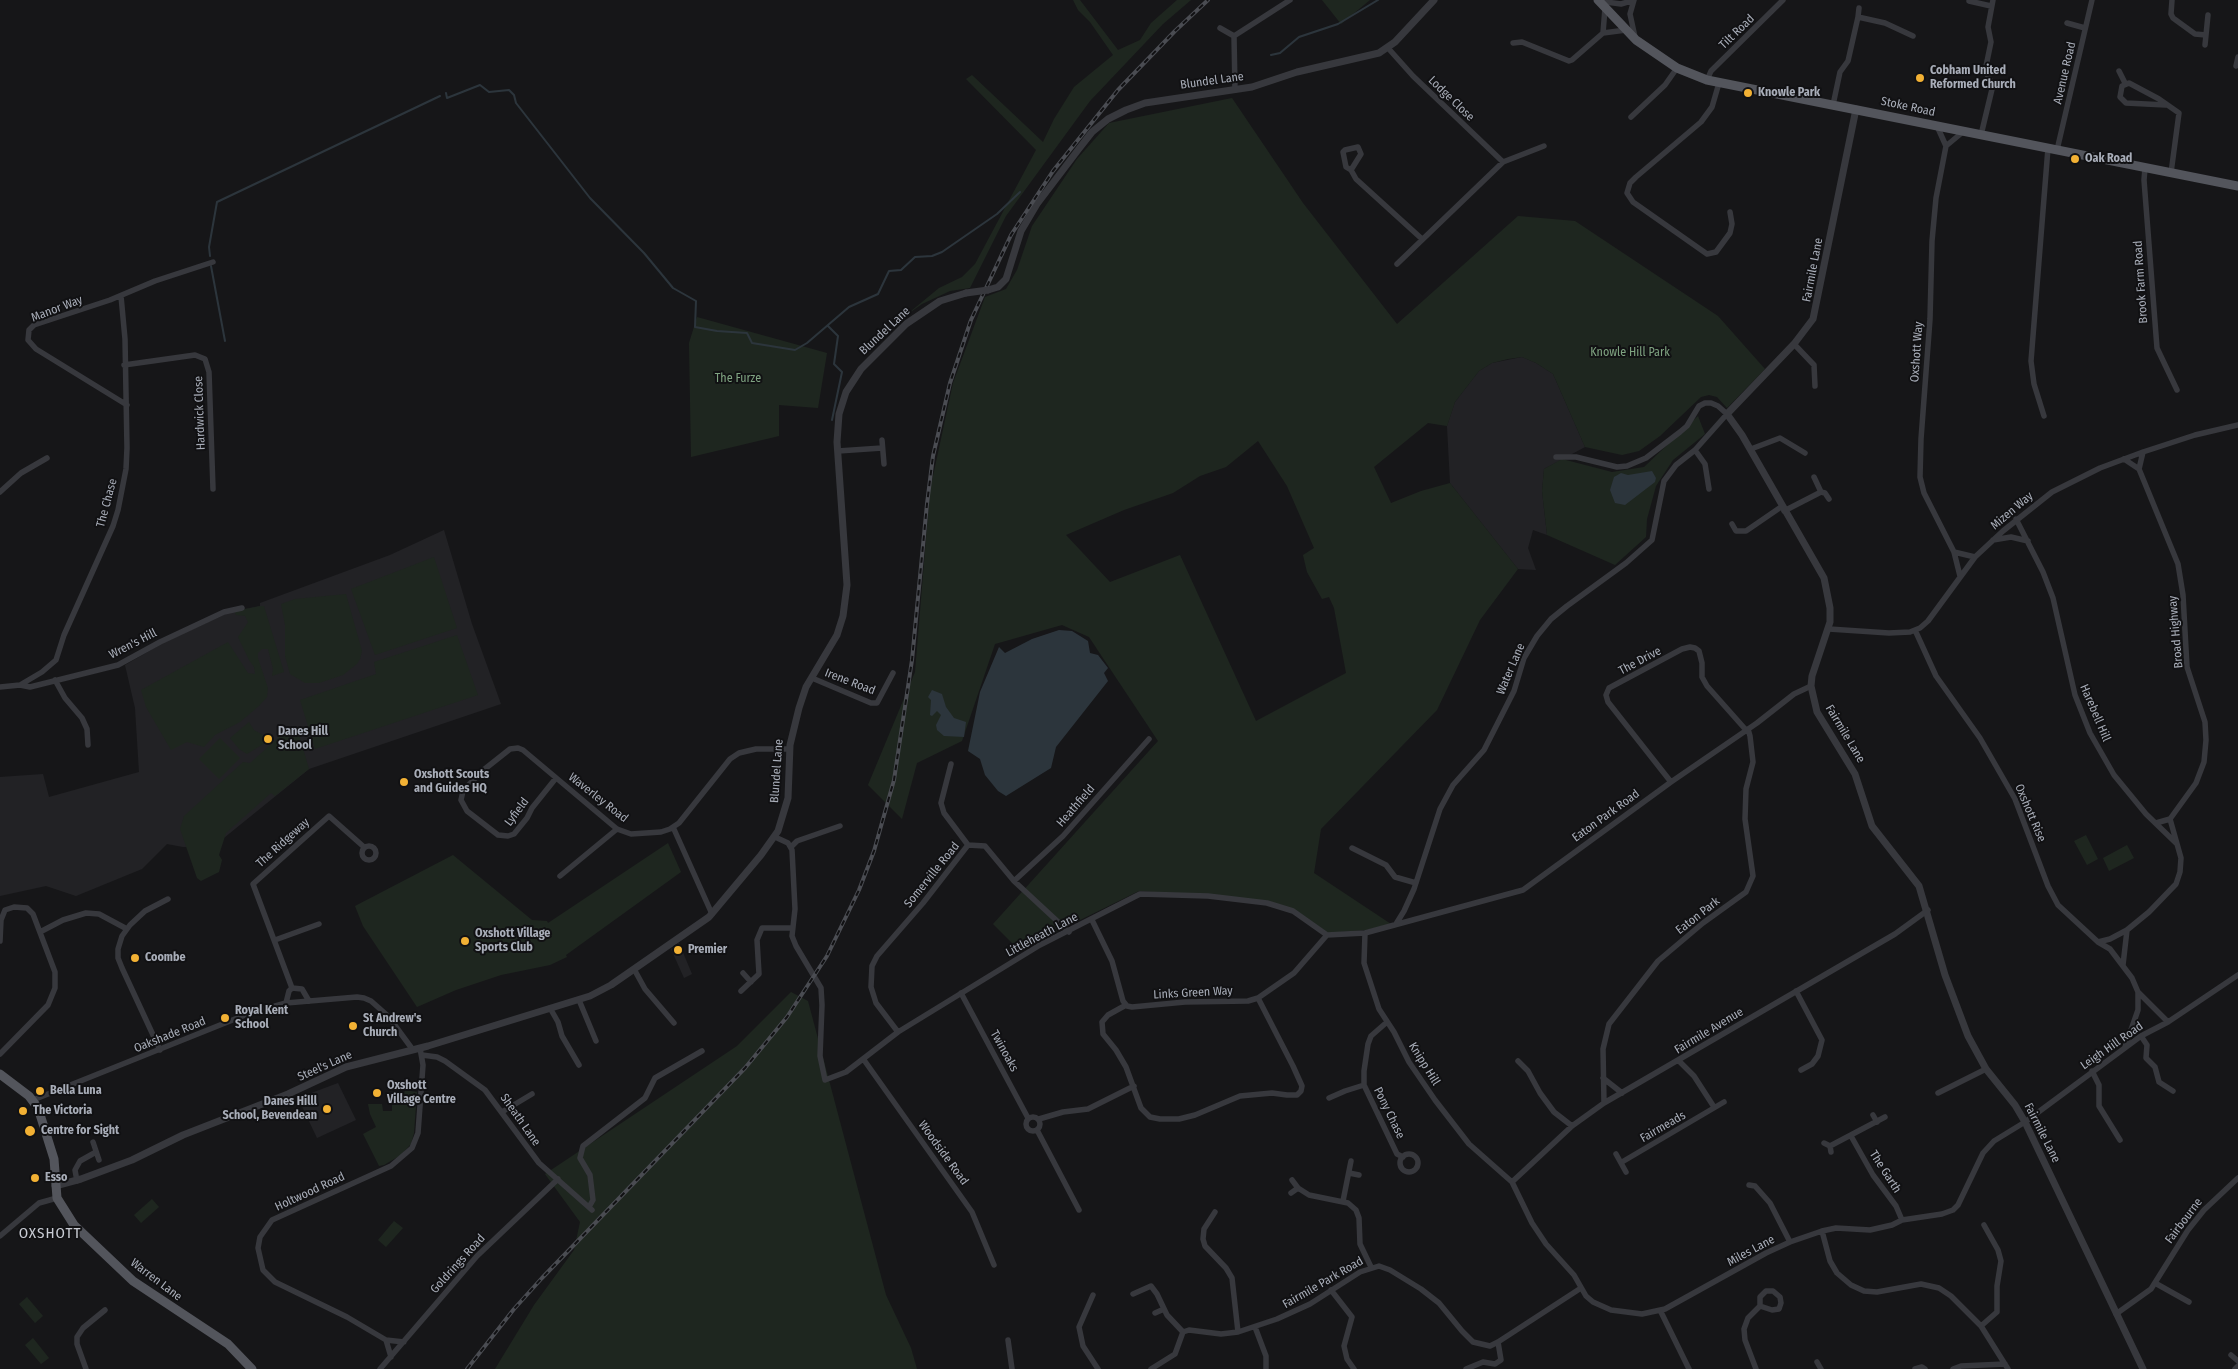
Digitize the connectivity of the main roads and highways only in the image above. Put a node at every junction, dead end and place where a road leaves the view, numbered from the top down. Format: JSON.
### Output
{"nodes":[{"id":1,"x":1601,"y":3,"type":"edge"},
{"id":2,"x":2238,"y":186,"type":"edge"},
{"id":3,"x":0,"y":1074,"type":"edge"},
{"id":4,"x":252,"y":1369,"type":"edge"}],
"edges":[{"from":1,"to":2,"type":"main road","name":"Stoke Road"},
{"from":3,"to":4,"type":"main road","name":"Warren Lane"}]}
